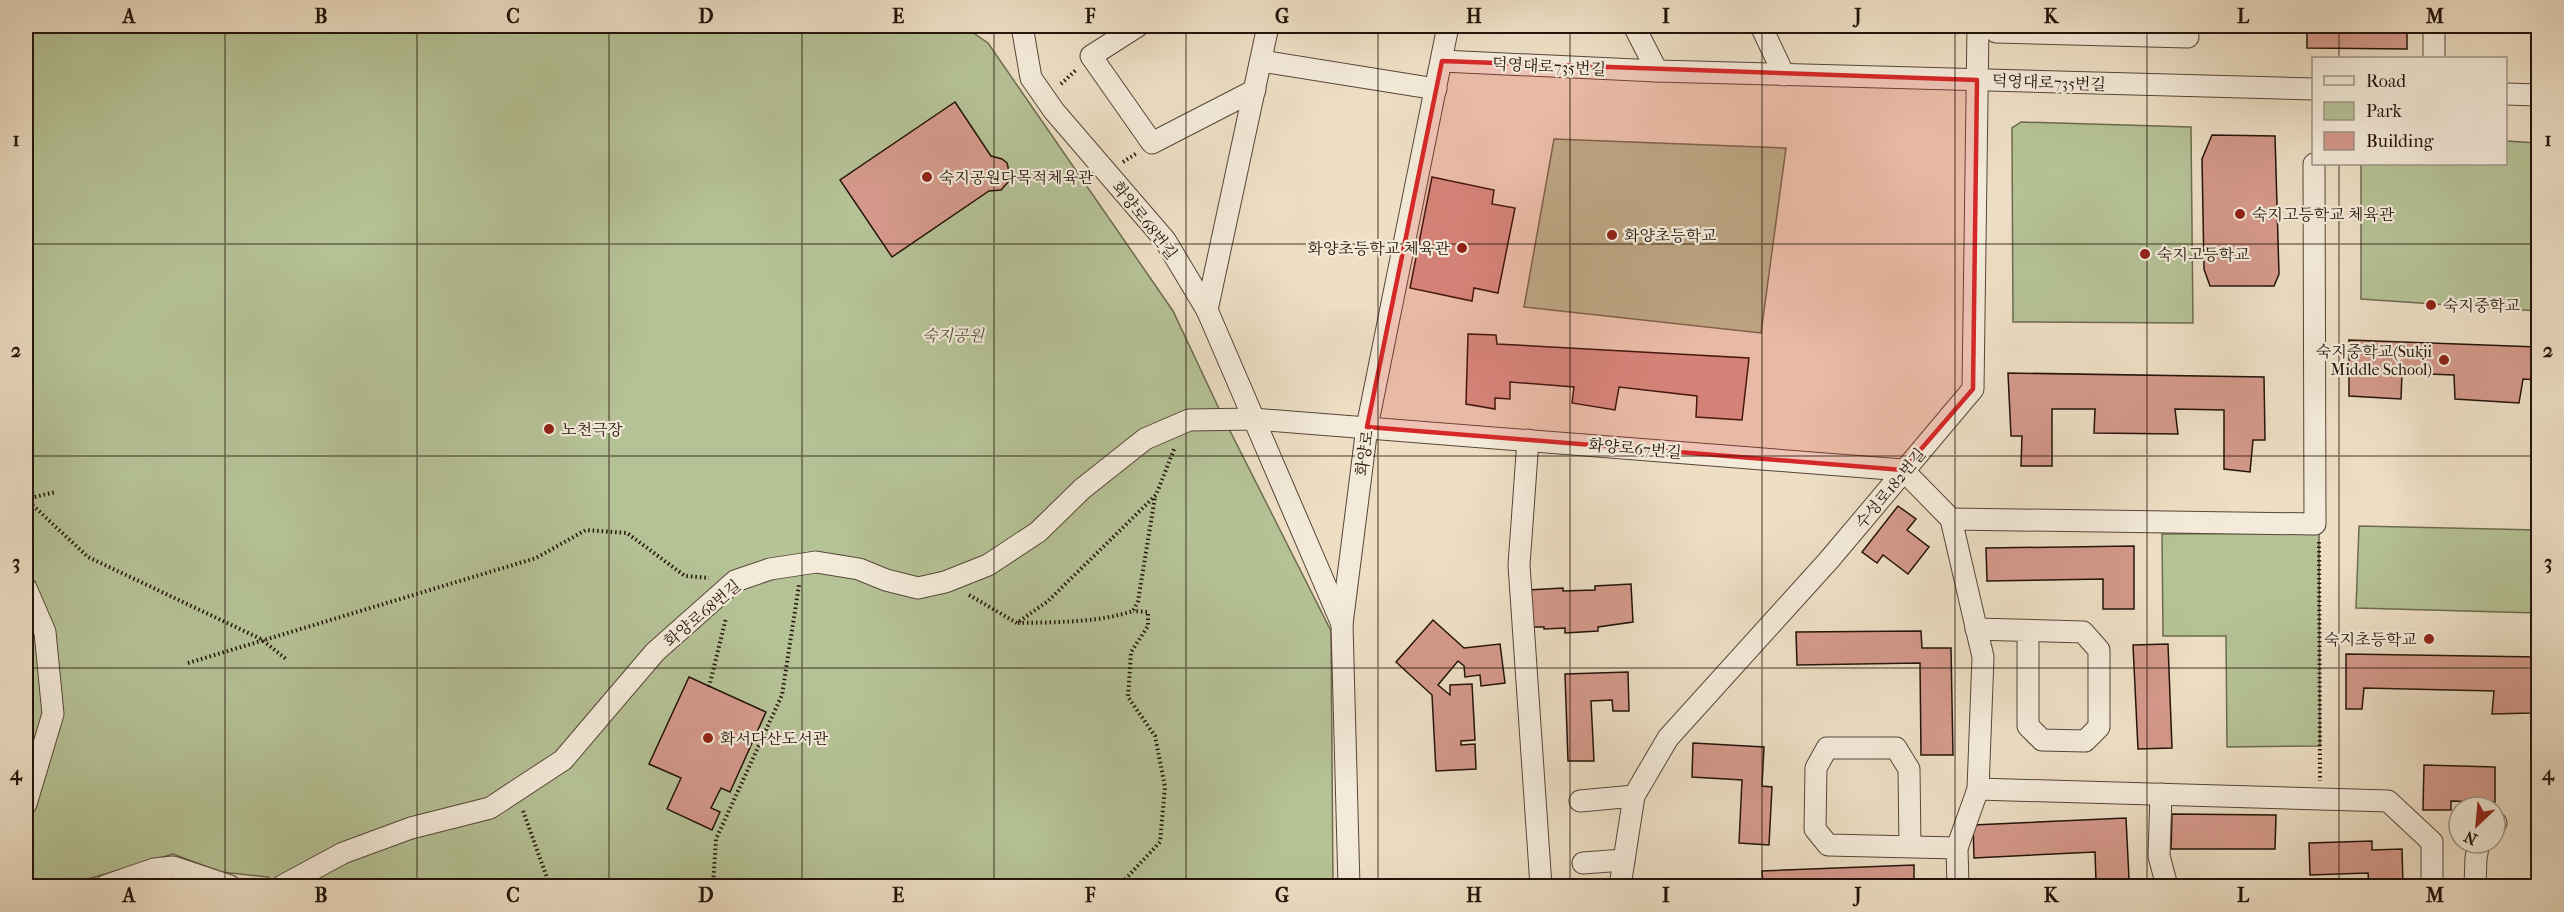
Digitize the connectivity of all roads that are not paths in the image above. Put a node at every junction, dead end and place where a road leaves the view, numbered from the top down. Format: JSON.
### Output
{"nodes":[{"id":1,"x":1138,"y":26,"type":"edge"},
{"id":2,"x":1268,"y":26,"type":"edge"},
{"id":3,"x":1448,"y":26,"type":"edge"},
{"id":4,"x":1634,"y":26,"type":"edge"},
{"id":5,"x":1761,"y":26,"type":"edge"},
{"id":6,"x":1977,"y":26,"type":"edge"},
{"id":7,"x":1997,"y":26,"type":"edge"},
{"id":8,"x":2434,"y":26,"type":"edge"},
{"id":9,"x":1023,"y":35,"type":"edge"},
{"id":10,"x":2188,"y":37,"type":"dead end"},
{"id":11,"x":2434,"y":57,"type":"edge"},
{"id":12,"x":1260,"y":61,"type":"junction"},
{"id":13,"x":1442,"y":61,"type":"junction"},
{"id":14,"x":1657,"y":71,"type":"junction"},
{"id":15,"x":1784,"y":75,"type":"junction"},
{"id":16,"x":1977,"y":80,"type":"junction"},
{"id":17,"x":2312,"y":89,"type":"edge"},
{"id":18,"x":1255,"y":90,"type":"junction"},
{"id":19,"x":1436,"y":90,"type":"junction"},
{"id":20,"x":2507,"y":94,"type":"edge"},
{"id":21,"x":2538,"y":94,"type":"edge"},
{"id":22,"x":2314,"y":165,"type":"edge"},
{"id":23,"x":1207,"y":310,"type":"junction"},
{"id":24,"x":1253,"y":419,"type":"junction"},
{"id":25,"x":1367,"y":427,"type":"junction"},
{"id":26,"x":1528,"y":440,"type":"junction"},
{"id":27,"x":1904,"y":470,"type":"junction"},
{"id":28,"x":1952,"y":519,"type":"junction"},
{"id":29,"x":26,"y":588,"type":"edge"},
{"id":30,"x":1342,"y":624,"type":"junction"},
{"id":31,"x":1976,"y":628,"type":"junction"},
{"id":32,"x":2028,"y":630,"type":"junction"},
{"id":33,"x":1978,"y":789,"type":"junction"},
{"id":34,"x":2161,"y":794,"type":"junction"},
{"id":35,"x":1634,"y":796,"type":"junction"},
{"id":36,"x":1581,"y":801,"type":"dead end"},
{"id":37,"x":26,"y":804,"type":"edge"},
{"id":38,"x":1910,"y":846,"type":"junction"},
{"id":39,"x":1957,"y":848,"type":"junction"},
{"id":40,"x":2477,"y":855,"type":"edge"},
{"id":41,"x":1624,"y":860,"type":"junction"},
{"id":42,"x":1583,"y":863,"type":"dead end"},
{"id":43,"x":105,"y":886,"type":"edge"},
{"id":44,"x":230,"y":886,"type":"edge"},
{"id":45,"x":282,"y":886,"type":"edge"},
{"id":46,"x":1349,"y":886,"type":"edge"},
{"id":47,"x":1541,"y":886,"type":"edge"},
{"id":48,"x":1620,"y":886,"type":"edge"},
{"id":49,"x":1958,"y":886,"type":"edge"},
{"id":50,"x":2167,"y":886,"type":"edge"},
{"id":51,"x":2432,"y":886,"type":"edge"},
{"id":52,"x":2475,"y":886,"type":"edge"}],
"edges":[{"from":1,"to":18,"type":"street"},
{"from":2,"to":12,"type":"street"},
{"from":3,"to":13,"type":"street","name":"화양로"},
{"from":4,"to":14,"type":"street"},
{"from":5,"to":15,"type":"street"},
{"from":6,"to":16,"type":"street","name":"수성로182번길"},
{"from":7,"to":10,"type":"street"},
{"from":8,"to":11,"type":"street"},
{"from":9,"to":23,"type":"street","name":"화양로68번길"},
{"from":12,"to":18,"type":"street"},
{"from":12,"to":19,"type":"street"},
{"from":13,"to":14,"type":"street","name":"덕영대로735번길"},
{"from":13,"to":19,"type":"street","name":"화양로"},
{"from":14,"to":15,"type":"street","name":"덕영대로735번길"},
{"from":15,"to":16,"type":"street","name":"덕영대로735번길"},
{"from":16,"to":17,"type":"street","name":"덕영대로735번길"},
{"from":16,"to":27,"type":"street","name":"수성로182번길"},
{"from":18,"to":23,"type":"street"},
{"from":19,"to":25,"type":"street","name":"화양로"},
{"from":20,"to":21,"type":"street"},
{"from":22,"to":28,"type":"street"},
{"from":23,"to":24,"type":"street","name":"화양로68번길"},
{"from":24,"to":25,"type":"street","name":"화양로68번길"},
{"from":24,"to":30,"type":"street","name":"화양로68번길"},
{"from":24,"to":45,"type":"street","name":"화양로68번길"},
{"from":25,"to":26,"type":"street","name":"화양로67번길"},
{"from":25,"to":30,"type":"street","name":"화양로"},
{"from":26,"to":27,"type":"street","name":"화양로67번길"},
{"from":26,"to":47,"type":"street"},
{"from":27,"to":28,"type":"street"},
{"from":27,"to":35,"type":"street","name":"수성로182번길"},
{"from":28,"to":31,"type":"street"},
{"from":29,"to":37,"type":"street"},
{"from":30,"to":46,"type":"street","name":"화양로"},
{"from":31,"to":32,"type":"street"},
{"from":31,"to":33,"type":"street"},
{"from":32,"to":32,"type":"street"},
{"from":33,"to":34,"type":"street"},
{"from":33,"to":39,"type":"street"},
{"from":34,"to":50,"type":"street"},
{"from":34,"to":51,"type":"street"},
{"from":35,"to":36,"type":"street"},
{"from":35,"to":41,"type":"street","name":"수성로182번길"},
{"from":38,"to":38,"type":"street"},
{"from":38,"to":39,"type":"street"},
{"from":39,"to":49,"type":"street"},
{"from":40,"to":52,"type":"street"},
{"from":41,"to":42,"type":"street"},
{"from":41,"to":48,"type":"street","name":"수성로182번길"},
{"from":43,"to":44,"type":"street"}]}
